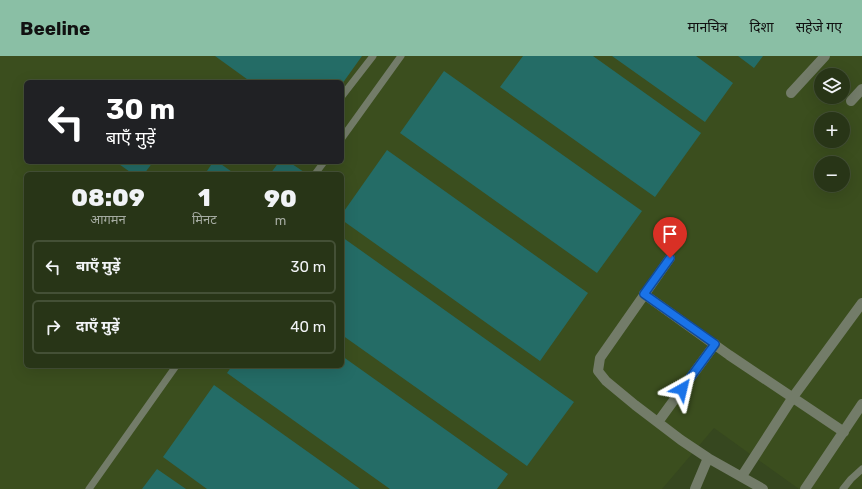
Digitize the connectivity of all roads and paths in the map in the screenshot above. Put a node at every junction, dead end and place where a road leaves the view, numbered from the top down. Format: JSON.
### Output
{"nodes":[{"id":1,"x":373,"y":56,"type":"edge"},
{"id":2,"x":400,"y":56,"type":"edge"},
{"id":3,"x":825,"y":56,"type":"edge"},
{"id":4,"x":862,"y":89,"type":"edge"},
{"id":5,"x":344,"y":93,"type":"edge"},
{"id":6,"x":791,"y":93,"type":"dead end"},
{"id":7,"x":851,"y":101,"type":"dead end"},
{"id":8,"x":344,"y":135,"type":"edge"},
{"id":9,"x":670,"y":258,"type":"dead end"},
{"id":10,"x":644,"y":294,"type":"junction"},
{"id":11,"x":862,"y":303,"type":"edge"},
{"id":12,"x":715,"y":344,"type":"junction"},
{"id":13,"x":175,"y":368,"type":"edge"},
{"id":14,"x":793,"y":397,"type":"junction"},
{"id":15,"x":862,"y":404,"type":"edge"},
{"id":16,"x":658,"y":422,"type":"junction"},
{"id":17,"x":844,"y":432,"type":"junction"},
{"id":18,"x":708,"y":458,"type":"junction"},
{"id":19,"x":862,"y":469,"type":"edge"},
{"id":20,"x":742,"y":476,"type":"junction"},
{"id":21,"x":89,"y":489,"type":"edge"},
{"id":22,"x":695,"y":489,"type":"edge"},
{"id":23,"x":763,"y":489,"type":"edge"},
{"id":24,"x":805,"y":489,"type":"edge"},
{"id":25,"x":843,"y":489,"type":"edge"}],
"edges":[{"from":1,"to":5,"type":"lane"},
{"from":2,"to":8,"type":"lane"},
{"from":3,"to":6,"type":"street"},
{"from":4,"to":7,"type":"street"},
{"from":9,"to":10,"type":"street"},
{"from":10,"to":12,"type":"street"},
{"from":10,"to":16,"type":"street"},
{"from":11,"to":14,"type":"street"},
{"from":12,"to":14,"type":"street"},
{"from":12,"to":16,"type":"street"},
{"from":13,"to":21,"type":"lane"},
{"from":14,"to":17,"type":"street"},
{"from":14,"to":20,"type":"street"},
{"from":15,"to":17,"type":"street"},
{"from":16,"to":18,"type":"street"},
{"from":17,"to":24,"type":"street"},
{"from":18,"to":20,"type":"street"},
{"from":18,"to":22,"type":"street"},
{"from":19,"to":25,"type":"lane"},
{"from":20,"to":23,"type":"street"}]}
